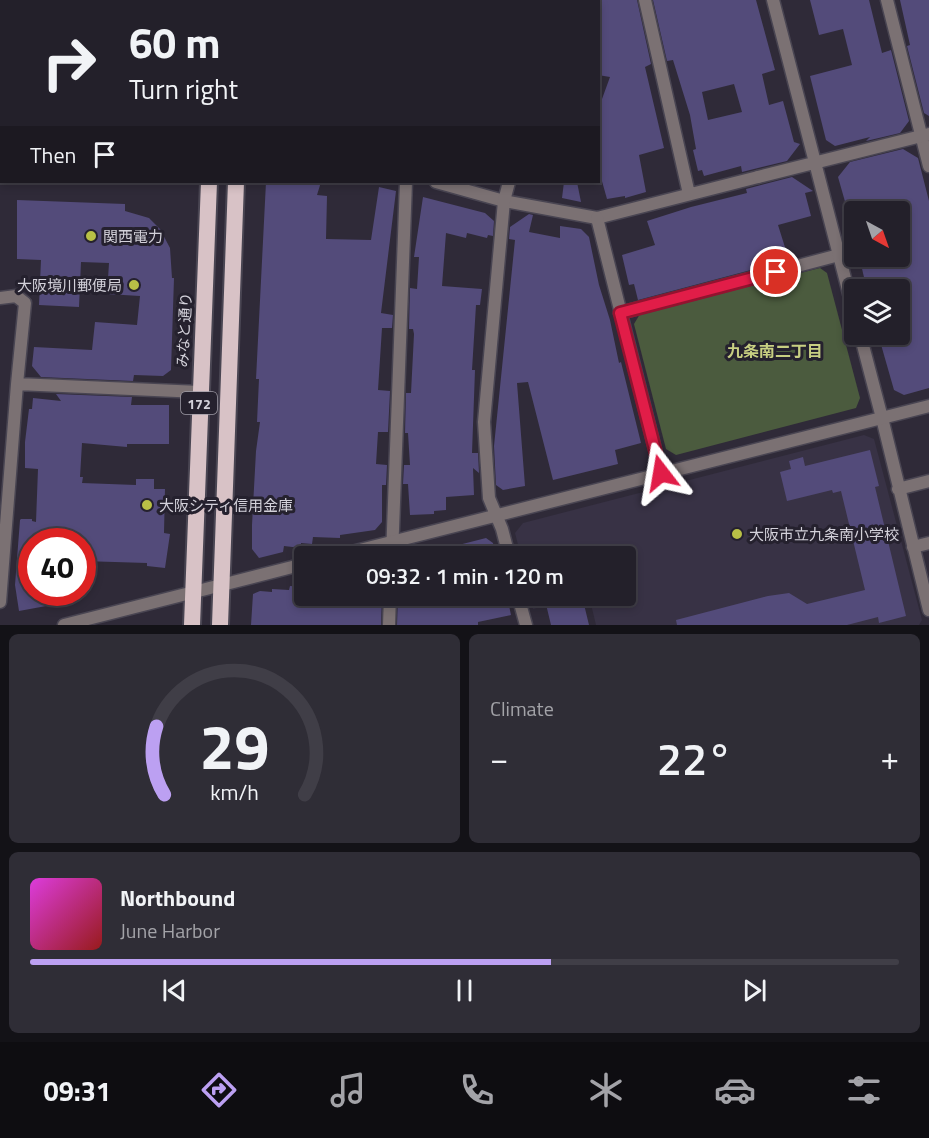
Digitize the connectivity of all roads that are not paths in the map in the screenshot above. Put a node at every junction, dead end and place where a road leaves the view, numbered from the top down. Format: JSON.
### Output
{"nodes":[{"id":1,"x":645,"y":0,"type":"edge"},
{"id":2,"x":773,"y":0,"type":"edge"},
{"id":3,"x":887,"y":0,"type":"edge"},
{"id":4,"x":925,"y":135,"type":"edge"},
{"id":5,"x":816,"y":163,"type":"junction"},
{"id":6,"x":929,"y":166,"type":"edge"},
{"id":7,"x":209,"y":183,"type":"edge"},
{"id":8,"x":236,"y":183,"type":"edge"},
{"id":9,"x":406,"y":183,"type":"edge"},
{"id":10,"x":440,"y":183,"type":"edge"},
{"id":11,"x":509,"y":183,"type":"edge"},
{"id":12,"x":689,"y":194,"type":"junction"},
{"id":13,"x":504,"y":201,"type":"junction"},
{"id":14,"x":597,"y":218,"type":"junction"},
{"id":15,"x":839,"y":255,"type":"junction"},
{"id":16,"x":845,"y":279,"type":"edge"},
{"id":17,"x":0,"y":298,"type":"edge"},
{"id":18,"x":620,"y":313,"type":"junction"},
{"id":19,"x":863,"y":345,"type":"edge"},
{"id":20,"x":16,"y":384,"type":"junction"},
{"id":21,"x":200,"y":392,"type":"junction"},
{"id":22,"x":929,"y":406,"type":"edge"},
{"id":23,"x":882,"y":418,"type":"junction"},
{"id":24,"x":661,"y":473,"type":"junction"},
{"id":25,"x":929,"y":481,"type":"edge"},
{"id":26,"x":898,"y":489,"type":"junction"},
{"id":27,"x":496,"y":515,"type":"junction"},
{"id":28,"x":392,"y":542,"type":"junction"},
{"id":29,"x":929,"y":543,"type":"edge"},
{"id":30,"x":376,"y":546,"type":"edge"},
{"id":31,"x":392,"y":546,"type":"edge"},
{"id":32,"x":506,"y":546,"type":"edge"},
{"id":33,"x":913,"y":547,"type":"junction"},
{"id":34,"x":294,"y":567,"type":"edge"},
{"id":35,"x":222,"y":585,"type":"junction"},
{"id":36,"x":193,"y":592,"type":"junction"},
{"id":37,"x":0,"y":602,"type":"edge"},
{"id":38,"x":390,"y":606,"type":"edge"},
{"id":39,"x":520,"y":606,"type":"edge"},
{"id":40,"x":929,"y":610,"type":"edge"},
{"id":41,"x":64,"y":625,"type":"edge"},
{"id":42,"x":192,"y":625,"type":"edge"},
{"id":43,"x":220,"y":625,"type":"edge"},
{"id":44,"x":389,"y":625,"type":"edge"},
{"id":45,"x":525,"y":625,"type":"edge"}],
"edges":[{"from":1,"to":12,"type":"street"},
{"from":2,"to":5,"type":"street"},
{"from":3,"to":4,"type":"street"},
{"from":4,"to":5,"type":"street"},
{"from":4,"to":6,"type":"street"},
{"from":5,"to":12,"type":"street"},
{"from":5,"to":15,"type":"street"},
{"from":7,"to":21,"type":"highway","name":"みなと通り","number":"172"},
{"from":8,"to":35,"type":"highway","number":"172"},
{"from":9,"to":28,"type":"street"},
{"from":10,"to":13,"type":"street"},
{"from":11,"to":13,"type":"street"},
{"from":12,"to":14,"type":"street"},
{"from":13,"to":14,"type":"street"},
{"from":13,"to":27,"type":"street"},
{"from":14,"to":18,"type":"street"},
{"from":15,"to":16,"type":"street"},
{"from":15,"to":18,"type":"street"},
{"from":17,"to":20,"type":"street"},
{"from":18,"to":24,"type":"street"},
{"from":19,"to":23,"type":"street"},
{"from":20,"to":21,"type":"street"},
{"from":20,"to":37,"type":"street"},
{"from":21,"to":36,"type":"highway","name":"みなと通り","number":"172"},
{"from":22,"to":23,"type":"street"},
{"from":23,"to":24,"type":"street"},
{"from":23,"to":26,"type":"street"},
{"from":24,"to":27,"type":"street"},
{"from":25,"to":26,"type":"street"},
{"from":26,"to":33,"type":"street"},
{"from":27,"to":28,"type":"street"},
{"from":27,"to":32,"type":"street"},
{"from":28,"to":30,"type":"street"},
{"from":28,"to":31,"type":"street"},
{"from":29,"to":33,"type":"street"},
{"from":33,"to":40,"type":"street"},
{"from":34,"to":35,"type":"street"},
{"from":35,"to":36,"type":"street"},
{"from":35,"to":43,"type":"highway","number":"172"},
{"from":36,"to":41,"type":"street"},
{"from":36,"to":42,"type":"highway","name":"みなと通り","number":"172"},
{"from":38,"to":44,"type":"street"},
{"from":39,"to":45,"type":"street"}]}
